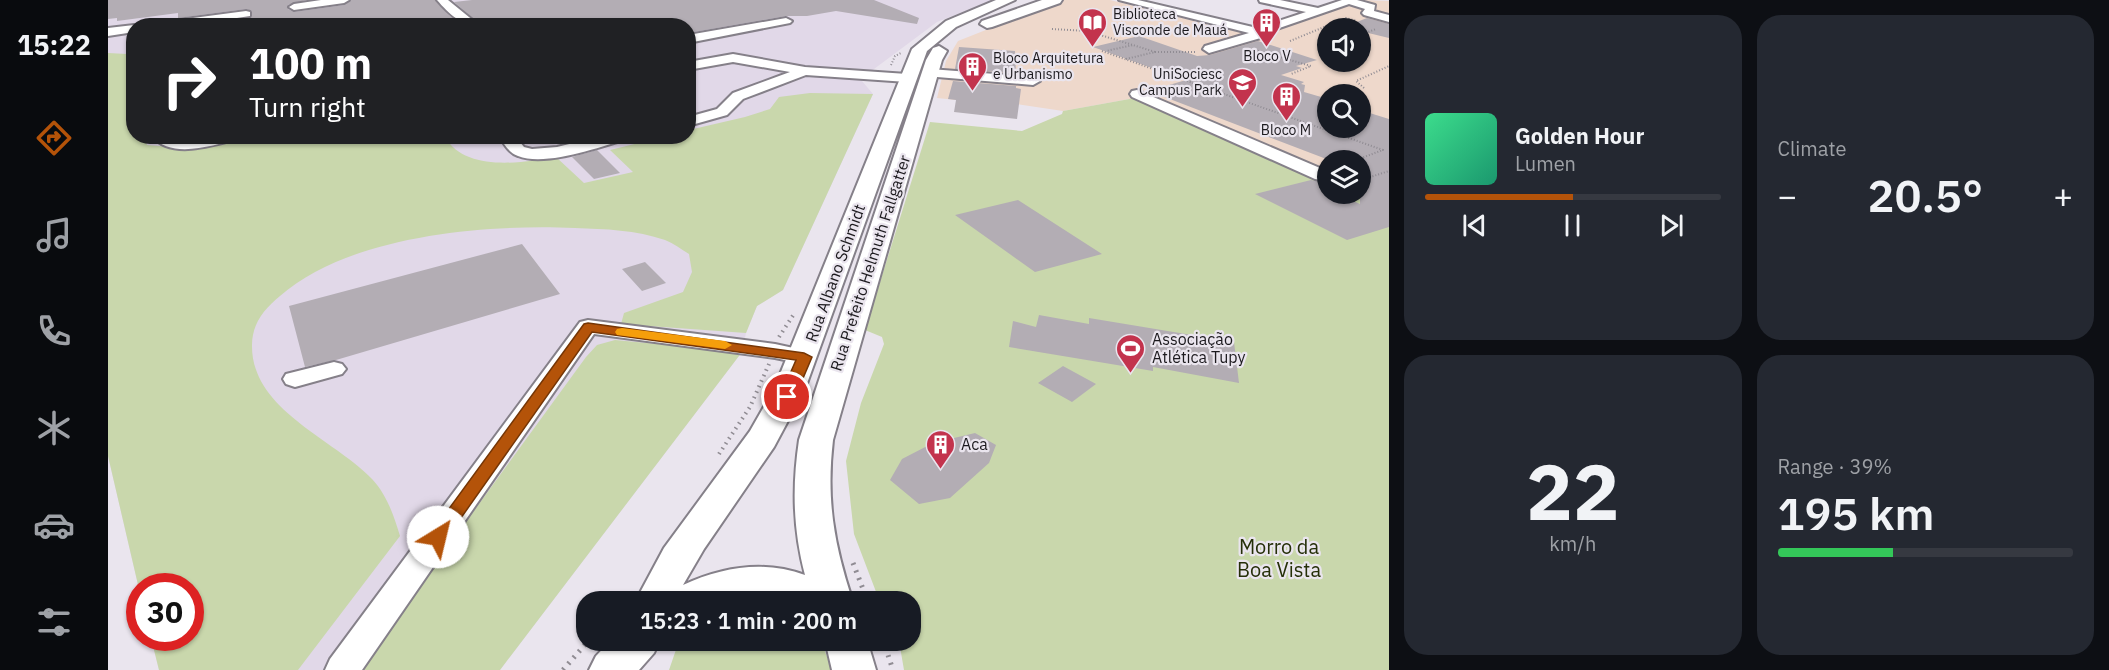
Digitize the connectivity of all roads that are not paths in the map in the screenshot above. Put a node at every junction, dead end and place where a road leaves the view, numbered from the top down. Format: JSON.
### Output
{"nodes":[{"id":1,"x":344,"y":0,"type":"edge"},
{"id":2,"x":442,"y":0,"type":"edge"},
{"id":3,"x":1008,"y":0,"type":"edge"},
{"id":4,"x":1054,"y":0,"type":"edge"},
{"id":5,"x":1124,"y":0,"type":"edge"},
{"id":6,"x":1264,"y":0,"type":"edge"},
{"id":7,"x":1350,"y":1,"type":"edge"},
{"id":8,"x":294,"y":7,"type":"dead end"},
{"id":9,"x":1318,"y":12,"type":"junction"},
{"id":10,"x":246,"y":14,"type":"dead end"},
{"id":11,"x":215,"y":18,"type":"edge"},
{"id":12,"x":462,"y":18,"type":"edge"},
{"id":13,"x":1389,"y":19,"type":"edge"},
{"id":14,"x":786,"y":21,"type":"dead end"},
{"id":15,"x":748,"y":28,"type":"junction"},
{"id":16,"x":126,"y":29,"type":"edge"},
{"id":17,"x":108,"y":32,"type":"edge"},
{"id":18,"x":1260,"y":33,"type":"junction"},
{"id":19,"x":696,"y":38,"type":"edge"},
{"id":20,"x":696,"y":49,"type":"edge"},
{"id":21,"x":1209,"y":49,"type":"dead end"},
{"id":22,"x":756,"y":52,"type":"junction"},
{"id":23,"x":726,"y":59,"type":"junction"},
{"id":24,"x":696,"y":65,"type":"edge"},
{"id":25,"x":806,"y":71,"type":"junction"},
{"id":26,"x":907,"y":72,"type":"junction"},
{"id":27,"x":1033,"y":81,"type":"dead end"},
{"id":28,"x":1137,"y":94,"type":"dead end"},
{"id":29,"x":696,"y":121,"type":"edge"},
{"id":30,"x":513,"y":144,"type":"edge"},
{"id":31,"x":586,"y":144,"type":"edge"},
{"id":32,"x":1317,"y":173,"type":"edge"},
{"id":33,"x":804,"y":357,"type":"junction"},
{"id":34,"x":334,"y":369,"type":"dead end"},
{"id":35,"x":295,"y":379,"type":"dead end"},
{"id":36,"x":660,"y":591,"type":"edge"},
{"id":37,"x":710,"y":591,"type":"edge"},
{"id":38,"x":801,"y":591,"type":"edge"},
{"id":39,"x":829,"y":591,"type":"edge"},
{"id":40,"x":630,"y":651,"type":"edge"},
{"id":41,"x":640,"y":651,"type":"edge"},
{"id":42,"x":849,"y":651,"type":"edge"},
{"id":43,"x":342,"y":670,"type":"edge"},
{"id":44,"x":611,"y":670,"type":"edge"},
{"id":45,"x":638,"y":670,"type":"edge"},
{"id":46,"x":855,"y":670,"type":"edge"}],
"edges":[{"from":1,"to":8,"type":"street"},
{"from":2,"to":12,"type":"street"},
{"from":3,"to":26,"type":"main road","name":"Rua Albano Schmidt"},
{"from":4,"to":26,"type":"main road","name":"Rua Prefeito Helmuth Fallgatter"},
{"from":5,"to":18,"type":"street"},
{"from":6,"to":9,"type":"street"},
{"from":7,"to":9,"type":"street"},
{"from":7,"to":13,"type":"street"},
{"from":9,"to":18,"type":"street"},
{"from":10,"to":11,"type":"street"},
{"from":14,"to":15,"type":"street"},
{"from":15,"to":19,"type":"street"},
{"from":15,"to":22,"type":"street"},
{"from":16,"to":17,"type":"street"},
{"from":18,"to":21,"type":"street"},
{"from":20,"to":23,"type":"street"},
{"from":22,"to":23,"type":"street"},
{"from":22,"to":25,"type":"street"},
{"from":23,"to":24,"type":"street"},
{"from":25,"to":26,"type":"street"},
{"from":25,"to":26,"type":"street"},
{"from":25,"to":29,"type":"street"},
{"from":26,"to":27,"type":"street"},
{"from":26,"to":33,"type":"main road","name":"Rua Albano Schmidt"},
{"from":26,"to":39,"type":"main road","name":"Rua Prefeito Helmuth Fallgatter"},
{"from":28,"to":32,"type":"street"},
{"from":30,"to":31,"type":"street"},
{"from":33,"to":36,"type":"main road","name":"Rua Albano Schmidt"},
{"from":33,"to":43,"type":"street"},
{"from":34,"to":35,"type":"street"},
{"from":37,"to":38,"type":"main road"},
{"from":40,"to":44,"type":"main road"},
{"from":41,"to":45,"type":"main road"},
{"from":42,"to":46,"type":"main road"}]}
